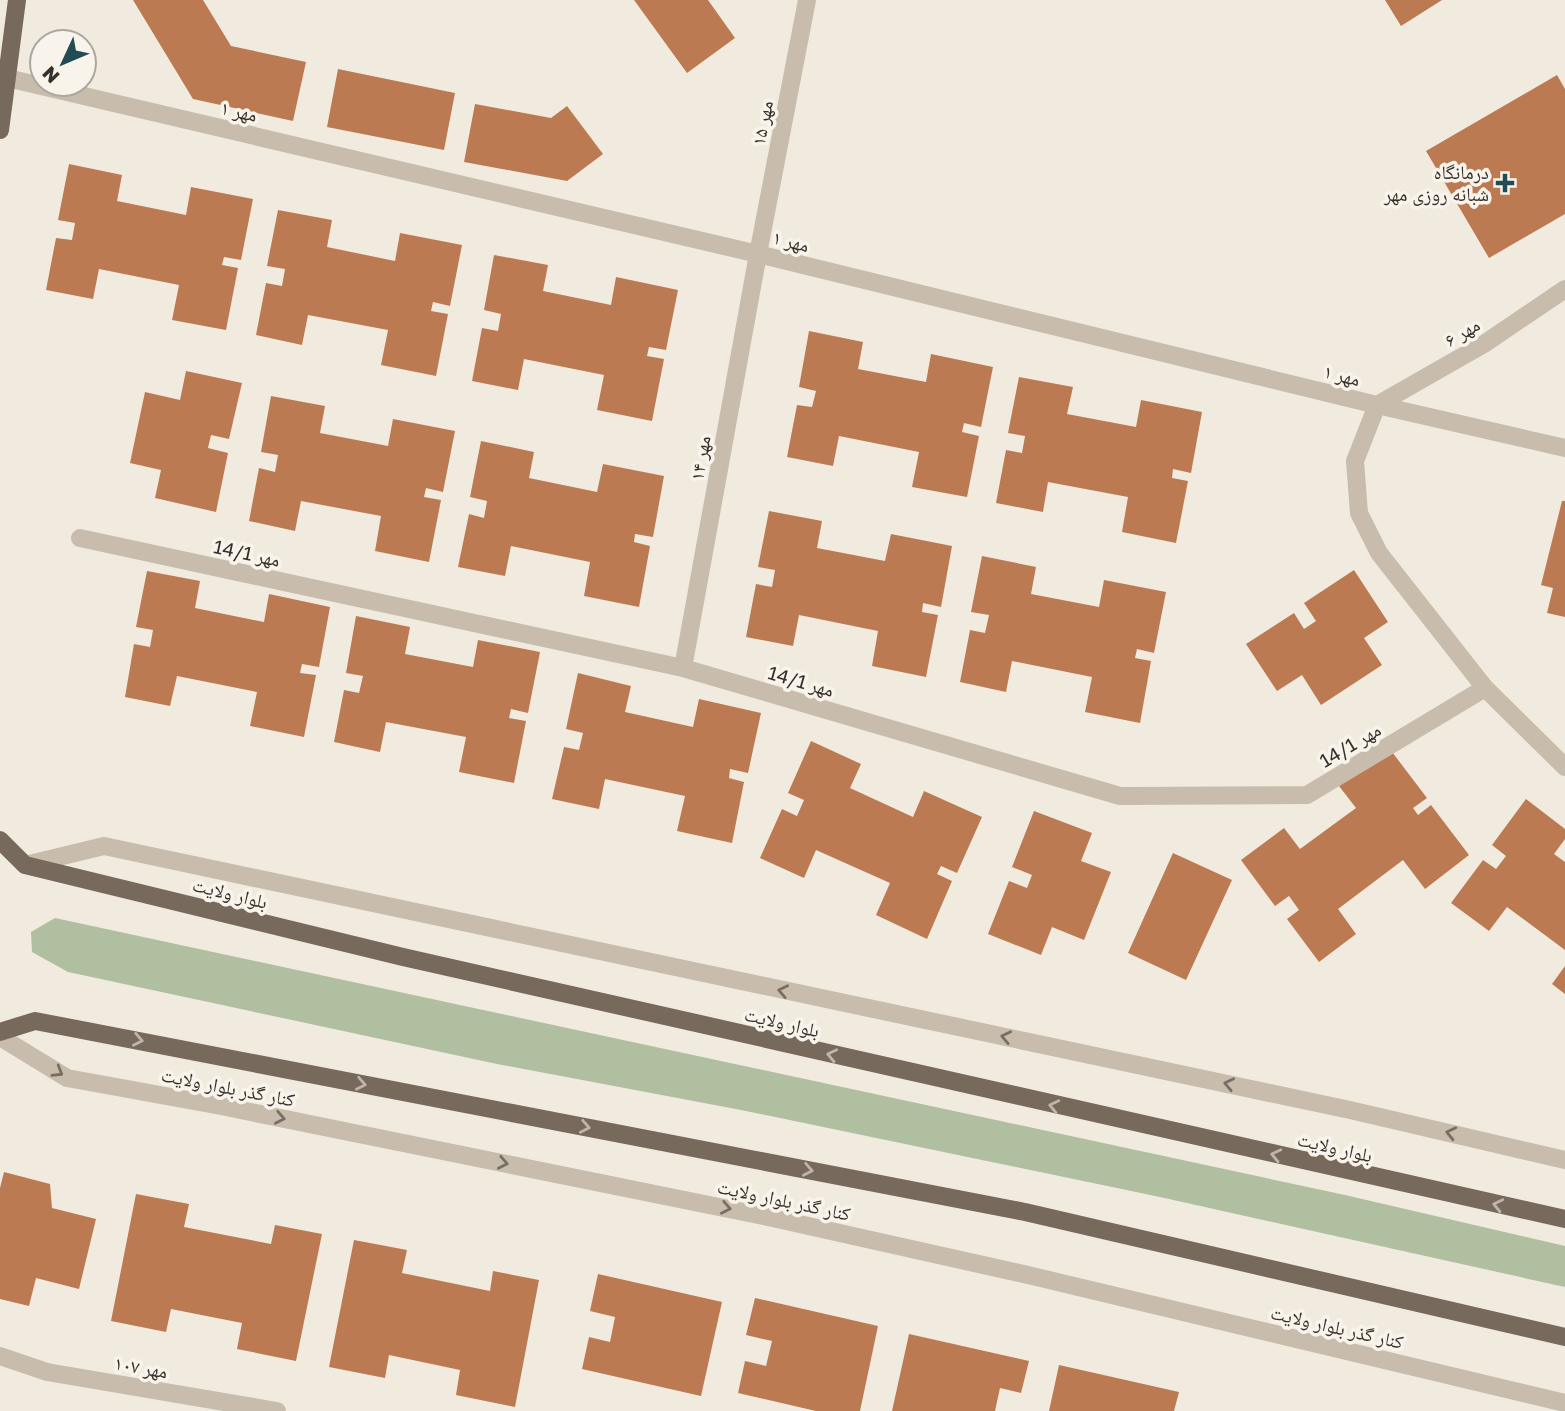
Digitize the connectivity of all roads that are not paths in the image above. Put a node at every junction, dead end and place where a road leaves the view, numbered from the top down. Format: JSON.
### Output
{"nodes":[{"id":1,"x":17,"y":0,"type":"edge"},
{"id":2,"x":807,"y":0,"type":"edge"},
{"id":3,"x":7,"y":78,"type":"junction"},
{"id":4,"x":0,"y":130,"type":"edge"},
{"id":5,"x":758,"y":254,"type":"junction"},
{"id":6,"x":1565,"y":289,"type":"edge"},
{"id":7,"x":1377,"y":405,"type":"junction"},
{"id":8,"x":1565,"y":448,"type":"edge"},
{"id":9,"x":80,"y":538,"type":"dead end"},
{"id":10,"x":683,"y":668,"type":"junction"},
{"id":11,"x":1485,"y":688,"type":"junction"},
{"id":12,"x":1565,"y":766,"type":"edge"},
{"id":13,"x":0,"y":840,"type":"edge"},
{"id":14,"x":25,"y":865,"type":"junction"},
{"id":15,"x":0,"y":1034,"type":"edge"},
{"id":16,"x":1565,"y":1160,"type":"edge"},
{"id":17,"x":1565,"y":1219,"type":"edge"},
{"id":18,"x":1565,"y":1337,"type":"edge"},
{"id":19,"x":0,"y":1356,"type":"edge"},
{"id":20,"x":1565,"y":1403,"type":"edge"},
{"id":21,"x":277,"y":1411,"type":"edge"}],
"edges":[{"from":1,"to":3,"type":"main road"},
{"from":2,"to":5,"type":"street","name":"مهر ۱۵"},
{"from":3,"to":4,"type":"main road"},
{"from":3,"to":5,"type":"street","name":"مهر ۱"},
{"from":5,"to":7,"type":"street","name":"مهر ۱"},
{"from":5,"to":10,"type":"street","name":"مهر ۱۴"},
{"from":6,"to":7,"type":"street","name":"مهر ۶"},
{"from":7,"to":8,"type":"street","name":"مهر ۱"},
{"from":7,"to":11,"type":"street"},
{"from":9,"to":10,"type":"street","name":"مهر 14/1"},
{"from":10,"to":11,"type":"street","name":"مهر 14/1"},
{"from":11,"to":12,"type":"street"},
{"from":13,"to":14,"type":"main road"},
{"from":16,"to":14,"type":"street","one_way":true},
{"from":17,"to":14,"type":"main road","name":"بلوار ولایت","one_way":true},
{"from":15,"to":18,"type":"main road","one_way":true},
{"from":15,"to":20,"type":"street","name":"کنار گذر بلوار ولایت","one_way":true},
{"from":19,"to":21,"type":"street","name":"مهر ۱۰۷"}]}
